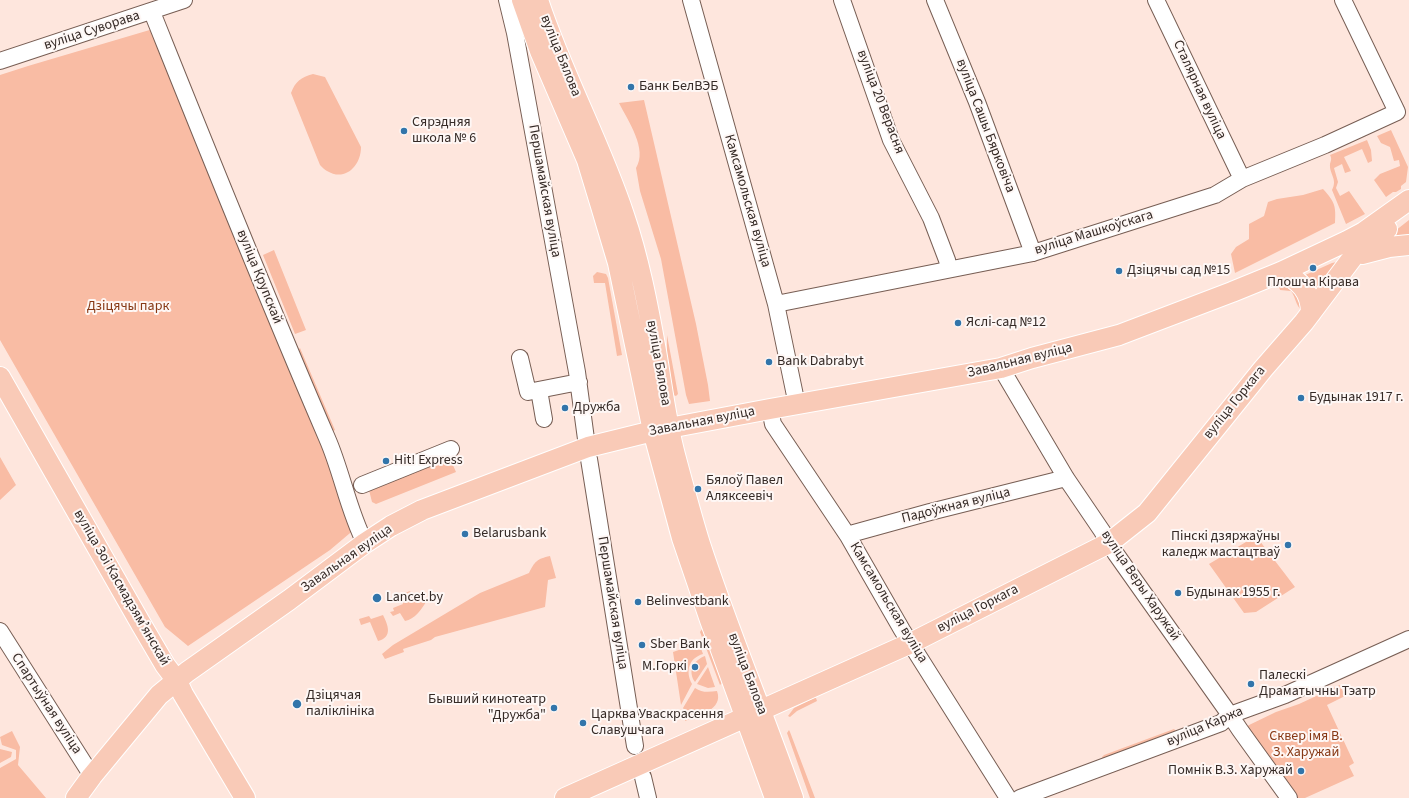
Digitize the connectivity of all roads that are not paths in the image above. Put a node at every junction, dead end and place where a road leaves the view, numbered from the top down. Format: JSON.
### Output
{"nodes":[{"id":1,"x":184,"y":0,"type":"edge"},
{"id":2,"x":507,"y":0,"type":"edge"},
{"id":3,"x":522,"y":0,"type":"edge"},
{"id":4,"x":538,"y":0,"type":"edge"},
{"id":5,"x":691,"y":0,"type":"edge"},
{"id":6,"x":842,"y":0,"type":"edge"},
{"id":7,"x":935,"y":0,"type":"edge"},
{"id":8,"x":1156,"y":0,"type":"edge"},
{"id":9,"x":1343,"y":0,"type":"edge"},
{"id":10,"x":152,"y":12,"type":"junction"},
{"id":11,"x":0,"y":61,"type":"edge"},
{"id":12,"x":1242,"y":180,"type":"junction"},
{"id":13,"x":1409,"y":200,"type":"edge"},
{"id":14,"x":1409,"y":210,"type":"edge"},
{"id":15,"x":1409,"y":246,"type":"edge"},
{"id":16,"x":1033,"y":253,"type":"junction"},
{"id":17,"x":1353,"y":257,"type":"junction"},
{"id":18,"x":948,"y":269,"type":"junction"},
{"id":19,"x":1281,"y":272,"type":"junction"},
{"id":20,"x":776,"y":304,"type":"junction"},
{"id":21,"x":1310,"y":313,"type":"junction"},
{"id":22,"x":520,"y":358,"type":"dead end"},
{"id":23,"x":1001,"y":368,"type":"junction"},
{"id":24,"x":0,"y":377,"type":"edge"},
{"id":25,"x":579,"y":382,"type":"junction"},
{"id":26,"x":539,"y":390,"type":"junction"},
{"id":27,"x":797,"y":404,"type":"junction"},
{"id":28,"x":770,"y":409,"type":"junction"},
{"id":29,"x":544,"y":419,"type":"dead end"},
{"id":30,"x":661,"y":429,"type":"junction"},
{"id":31,"x":586,"y":439,"type":"dead end"},
{"id":32,"x":451,"y":450,"type":"dead end"},
{"id":33,"x":589,"y":459,"type":"dead end"},
{"id":34,"x":1066,"y":478,"type":"junction"},
{"id":35,"x":362,"y":485,"type":"dead end"},
{"id":36,"x":848,"y":536,"type":"junction"},
{"id":37,"x":365,"y":543,"type":"junction"},
{"id":38,"x":1109,"y":543,"type":"junction"},
{"id":39,"x":0,"y":631,"type":"edge"},
{"id":40,"x":1409,"y":639,"type":"edge"},
{"id":41,"x":910,"y":643,"type":"junction"},
{"id":42,"x":177,"y":681,"type":"junction"},
{"id":43,"x":754,"y":713,"type":"junction"},
{"id":44,"x":1230,"y":715,"type":"junction"},
{"id":45,"x":635,"y":746,"type":"dead end"},
{"id":46,"x":92,"y":776,"type":"junction"},
{"id":47,"x":643,"y":777,"type":"dead end"},
{"id":48,"x":76,"y":798,"type":"edge"},
{"id":49,"x":245,"y":798,"type":"edge"},
{"id":50,"x":565,"y":798,"type":"edge"},
{"id":51,"x":648,"y":798,"type":"edge"},
{"id":52,"x":775,"y":798,"type":"edge"},
{"id":53,"x":793,"y":798,"type":"edge"},
{"id":54,"x":1008,"y":798,"type":"edge"},
{"id":55,"x":1020,"y":798,"type":"edge"},
{"id":56,"x":1289,"y":798,"type":"edge"}],
"edges":[{"from":1,"to":10,"type":"street","name":"вуліца Суворава"},
{"from":2,"to":25,"type":"street","name":"Першамайская вуліца"},
{"from":3,"to":30,"type":"main road","name":"вуліца Бялова"},
{"from":4,"to":30,"type":"main road","name":"вуліца Бялова"},
{"from":5,"to":20,"type":"street","name":"Камсамольская вуліца"},
{"from":6,"to":18,"type":"street","name":"вуліца 20 Верасня"},
{"from":7,"to":16,"type":"street","name":"вуліца Сашы Бярковіча"},
{"from":8,"to":12,"type":"street","name":"Сталярная вуліца"},
{"from":9,"to":12,"type":"street","name":"вуліца Машкоўскага"},
{"from":10,"to":11,"type":"street","name":"вуліца Суворава"},
{"from":10,"to":37,"type":"street","name":"вуліца Крупскай"},
{"from":12,"to":16,"type":"street","name":"вуліца Машкоўскага"},
{"from":13,"to":19,"type":"main road","name":"Завальная вуліца"},
{"from":14,"to":17,"type":"main road","name":"вуліца Горкага"},
{"from":15,"to":17,"type":"main road"},
{"from":16,"to":18,"type":"street","name":"вуліца Машкоўскага"},
{"from":17,"to":21,"type":"main road","name":"вуліца Горкага"},
{"from":18,"to":20,"type":"street","name":"вуліца Машкоўскага"},
{"from":19,"to":21,"type":"main road"},
{"from":19,"to":23,"type":"main road","name":"Завальная вуліца"},
{"from":20,"to":27,"type":"street","name":"Камсамольская вуліца"},
{"from":21,"to":38,"type":"main road","name":"вуліца Горкага"},
{"from":22,"to":26,"type":"street"},
{"from":23,"to":27,"type":"main road","name":"Завальная вуліца"},
{"from":23,"to":34,"type":"street","name":"вуліца Веры Харужай"},
{"from":24,"to":42,"type":"main road","name":"вуліца Зоі Касмадзямʼянскай"},
{"from":25,"to":26,"type":"street"},
{"from":25,"to":31,"type":"street","name":"Першамайская вуліца"},
{"from":26,"to":29,"type":"street"},
{"from":27,"to":28,"type":"main road","name":"Завальная вуліца"},
{"from":28,"to":30,"type":"main road","name":"Завальная вуліца"},
{"from":28,"to":36,"type":"street","name":"Камсамольская вуліца"},
{"from":30,"to":37,"type":"main road","name":"Завальная вуліца"},
{"from":30,"to":43,"type":"main road","name":"вуліца Бялова"},
{"from":32,"to":35,"type":"street"},
{"from":33,"to":45,"type":"street","name":"Першамайская вуліца"},
{"from":34,"to":36,"type":"street","name":"Падоўжная вуліца"},
{"from":34,"to":38,"type":"street","name":"вуліца Веры Харужай"},
{"from":36,"to":41,"type":"street","name":"Камсамольская вуліца"},
{"from":37,"to":42,"type":"main road","name":"Завальная вуліца"},
{"from":38,"to":41,"type":"main road","name":"вуліца Горкага"},
{"from":38,"to":44,"type":"street","name":"вуліца Веры Харужай"},
{"from":39,"to":46,"type":"street","name":"Спартыўная вуліца"},
{"from":40,"to":44,"type":"street","name":"вуліца Каржа"},
{"from":41,"to":43,"type":"main road","name":"вуліца Горкага"},
{"from":41,"to":54,"type":"street","name":"Камсамольская вуліца"},
{"from":42,"to":46,"type":"main road","name":"Завальная вуліца"},
{"from":42,"to":49,"type":"main road","name":"вуліца Зоі Касмадзямʼянскай"},
{"from":43,"to":50,"type":"main road","name":"вуліца Горкага"},
{"from":43,"to":52,"type":"main road","name":"вуліца Бялова"},
{"from":43,"to":53,"type":"main road","name":"вуліца Бялова"},
{"from":44,"to":55,"type":"street","name":"вуліца Каржа"},
{"from":44,"to":56,"type":"street","name":"вуліца Веры Харужай"},
{"from":46,"to":48,"type":"main road","name":"Завальная вуліца"},
{"from":47,"to":51,"type":"street"}]}
